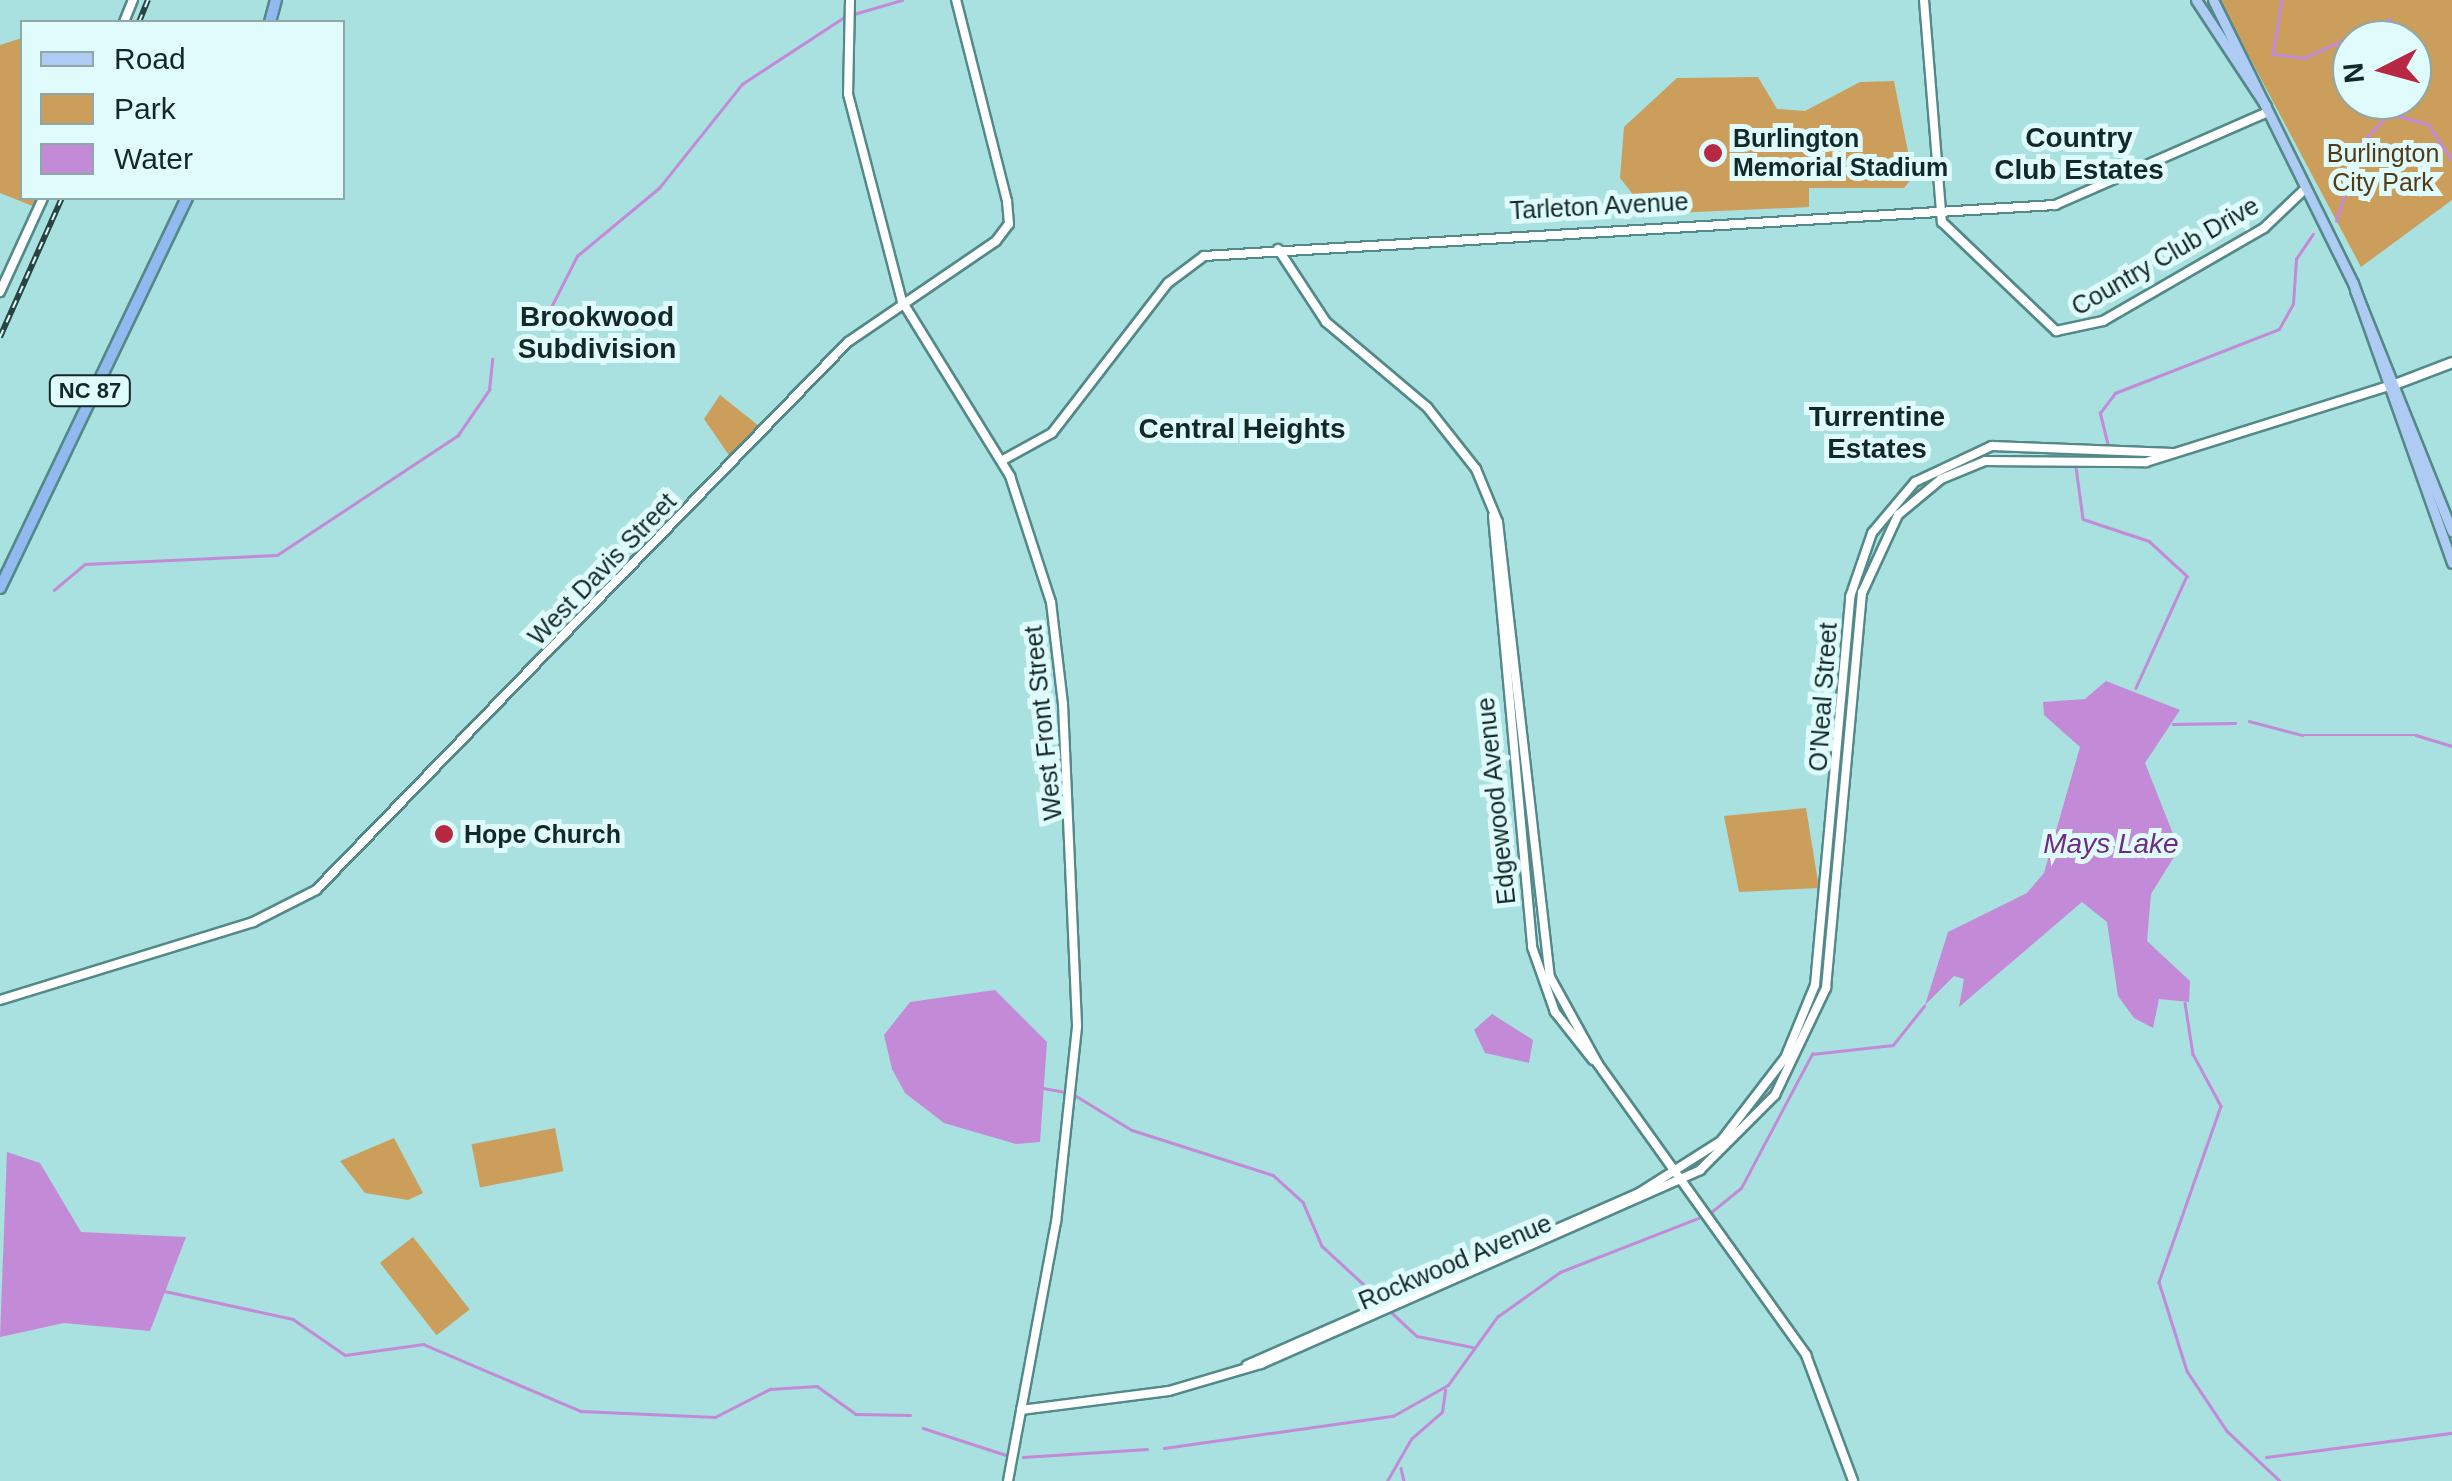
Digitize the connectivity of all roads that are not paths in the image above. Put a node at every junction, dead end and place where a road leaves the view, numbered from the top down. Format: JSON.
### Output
{"nodes":[{"id":1,"x":956,"y":0,"type":"edge"},
{"id":2,"x":1924,"y":0,"type":"edge"},
{"id":3,"x":2196,"y":0,"type":"edge"},
{"id":4,"x":2213,"y":0,"type":"edge"},
{"id":5,"x":850,"y":4,"type":"edge"},
{"id":6,"x":2267,"y":109,"type":"junction"},
{"id":7,"x":2306,"y":188,"type":"junction"},
{"id":8,"x":42,"y":200,"type":"edge"},
{"id":9,"x":186,"y":200,"type":"edge"},
{"id":10,"x":1941,"y":212,"type":"junction"},
{"id":11,"x":1278,"y":249,"type":"junction"},
{"id":12,"x":2356,"y":290,"type":"junction"},
{"id":13,"x":0,"y":292,"type":"edge"},
{"id":14,"x":902,"y":301,"type":"junction"},
{"id":15,"x":2452,"y":362,"type":"edge"},
{"id":16,"x":2399,"y":383,"type":"junction"},
{"id":17,"x":2388,"y":386,"type":"junction"},
{"id":18,"x":1003,"y":460,"type":"junction"},
{"id":19,"x":2452,"y":531,"type":"edge"},
{"id":20,"x":2452,"y":564,"type":"edge"},
{"id":21,"x":0,"y":588,"type":"edge"},
{"id":22,"x":0,"y":1000,"type":"edge"},
{"id":23,"x":1684,"y":1175,"type":"junction"},
{"id":24,"x":1021,"y":1410,"type":"junction"},
{"id":25,"x":1008,"y":1481,"type":"edge"},
{"id":26,"x":1853,"y":1481,"type":"edge"}],
"edges":[{"from":1,"to":14,"type":"street","name":"West Davis Street"},
{"from":2,"to":10,"type":"street"},
{"from":3,"to":6,"type":"main road"},
{"from":4,"to":6,"type":"main road"},
{"from":5,"to":14,"type":"street","name":"West Front Street"},
{"from":6,"to":7,"type":"main road"},
{"from":6,"to":10,"type":"street","name":"Tarleton Avenue"},
{"from":7,"to":10,"type":"street","name":"Country Club Drive"},
{"from":7,"to":12,"type":"main road"},
{"from":8,"to":13,"type":"street"},
{"from":9,"to":21,"type":"highway","number":"NC 87"},
{"from":10,"to":11,"type":"street","name":"Tarleton Avenue"},
{"from":11,"to":18,"type":"street","name":"Tarleton Avenue"},
{"from":11,"to":23,"type":"street","name":"Edgewood Avenue"},
{"from":12,"to":16,"type":"main road"},
{"from":12,"to":17,"type":"main road"},
{"from":14,"to":18,"type":"street","name":"West Front Street"},
{"from":14,"to":22,"type":"street","name":"West Davis Street"},
{"from":15,"to":16,"type":"main road","name":"O'Neal Street"},
{"from":16,"to":17,"type":"main road","name":"O'Neal Street"},
{"from":16,"to":19,"type":"main road"},
{"from":17,"to":20,"type":"main road"},
{"from":17,"to":23,"type":"street","name":"O'Neal Street"},
{"from":18,"to":24,"type":"street","name":"West Front Street"},
{"from":23,"to":24,"type":"street","name":"Rockwood Avenue"},
{"from":23,"to":26,"type":"street","name":"Edgewood Avenue"},
{"from":24,"to":25,"type":"street","name":"West Front Street"}]}
